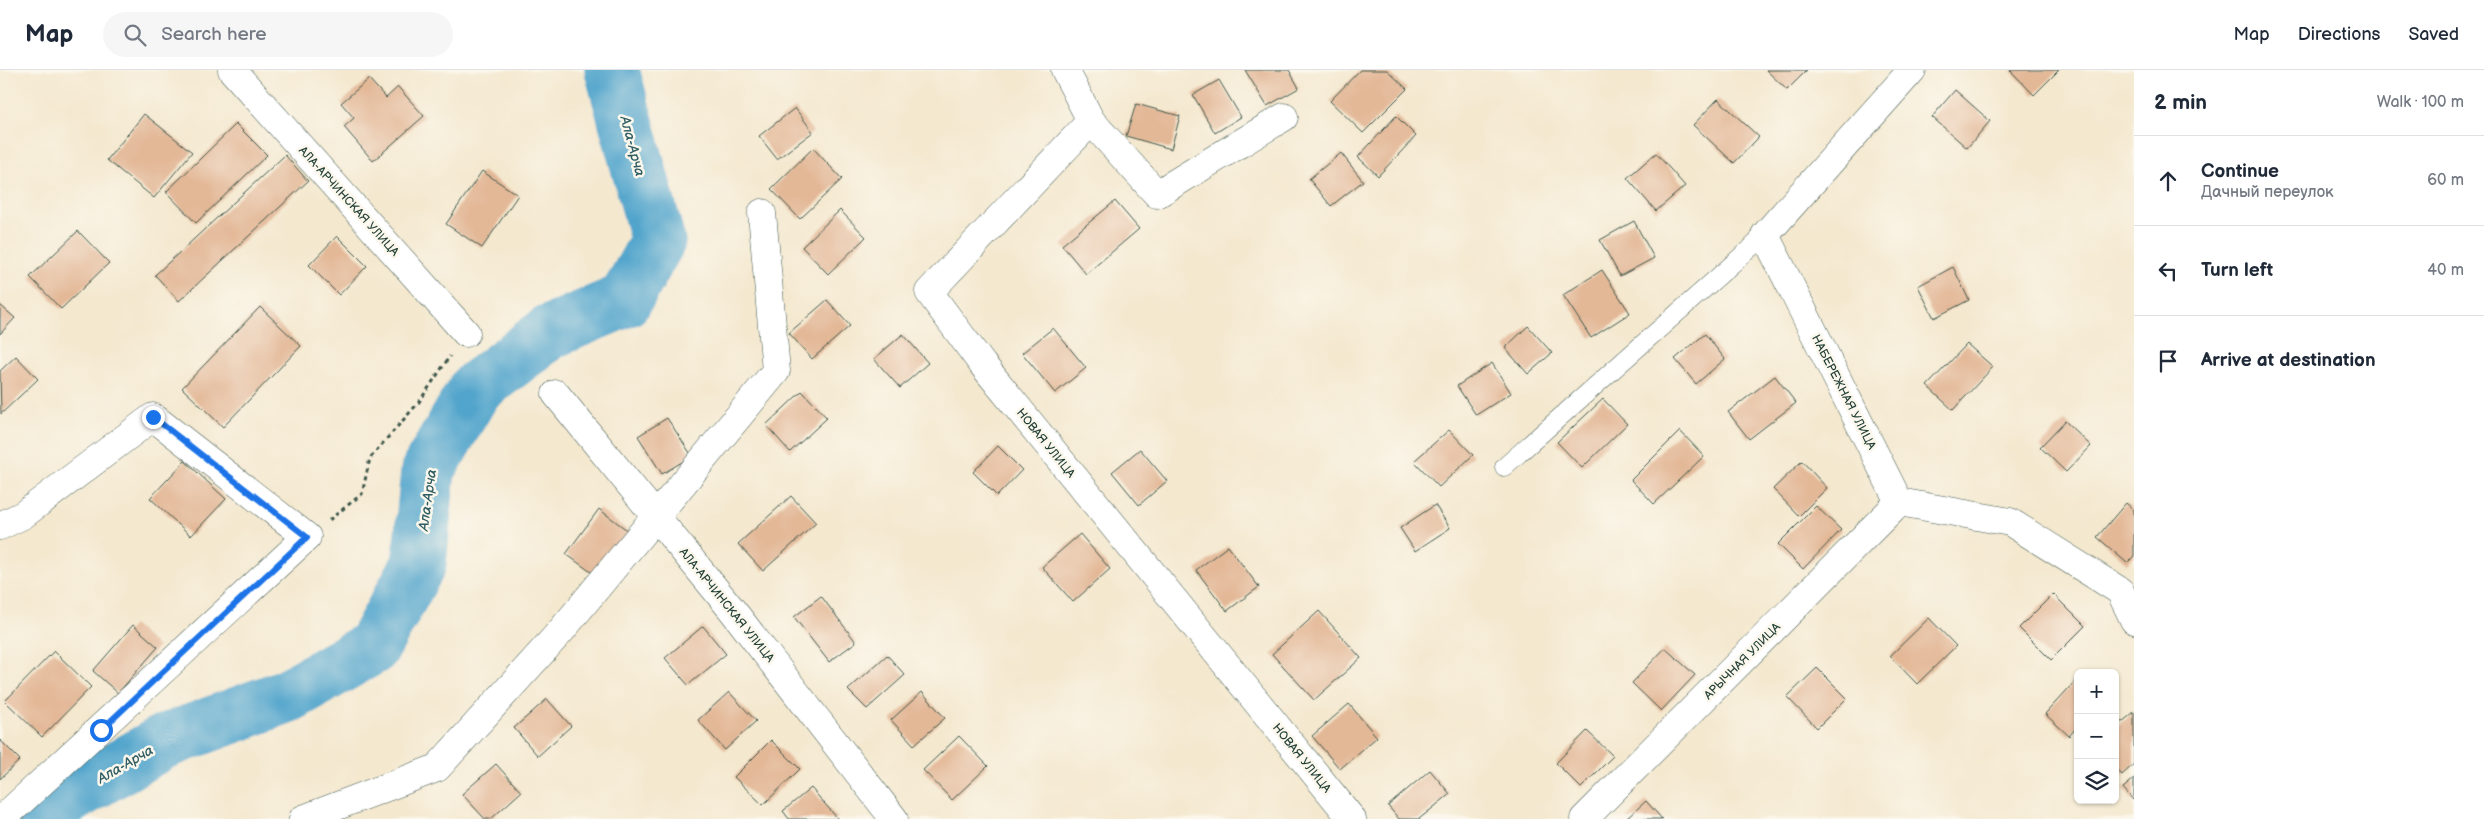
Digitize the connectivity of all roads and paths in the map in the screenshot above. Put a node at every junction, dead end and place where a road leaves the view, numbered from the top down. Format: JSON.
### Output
{"nodes":[{"id":1,"x":1065,"y":70,"type":"edge"},
{"id":2,"x":1912,"y":70,"type":"edge"},
{"id":3,"x":240,"y":73,"type":"edge"},
{"id":4,"x":1284,"y":118,"type":"dead end"},
{"id":5,"x":1091,"y":121,"type":"junction"},
{"id":6,"x":762,"y":213,"type":"dead end"},
{"id":7,"x":1764,"y":235,"type":"junction"},
{"id":8,"x":466,"y":333,"type":"joint"},
{"id":9,"x":556,"y":394,"type":"dead end"},
{"id":10,"x":1504,"y":467,"type":"dead end"},
{"id":11,"x":1899,"y":502,"type":"junction"},
{"id":12,"x":655,"y":516,"type":"junction"},
{"id":13,"x":0,"y":526,"type":"edge"},
{"id":14,"x":298,"y":547,"type":"junction"},
{"id":15,"x":2134,"y":620,"type":"edge"},
{"id":16,"x":1598,"y":814,"type":"edge"},
{"id":17,"x":2,"y":819,"type":"edge"},
{"id":18,"x":303,"y":819,"type":"edge"},
{"id":19,"x":894,"y":819,"type":"edge"},
{"id":20,"x":1352,"y":819,"type":"edge"}],
"edges":[{"from":1,"to":5,"type":"street"},
{"from":2,"to":7,"type":"street"},
{"from":3,"to":8,"type":"street","name":"АЛА-АРЧИНСКАЯ УЛИЦА"},
{"from":4,"to":5,"type":"street"},
{"from":5,"to":20,"type":"street","name":"НОВАЯ УЛИЦА"},
{"from":6,"to":12,"type":"street"},
{"from":7,"to":10,"type":"lane"},
{"from":7,"to":11,"type":"street","name":"НАБЕРЕЖНАЯ УЛИЦА"},
{"from":8,"to":14,"type":"path"},
{"from":9,"to":12,"type":"street","name":"АЛА-АРЧИНСКАЯ УЛИЦА"},
{"from":11,"to":15,"type":"street"},
{"from":11,"to":16,"type":"street","name":"АРЫЧНАЯ УЛИЦА"},
{"from":12,"to":18,"type":"street"},
{"from":12,"to":19,"type":"street","name":"АЛА-АРЧИНСКАЯ УЛИЦА"},
{"from":13,"to":14,"type":"street"},
{"from":14,"to":17,"type":"street"}]}
